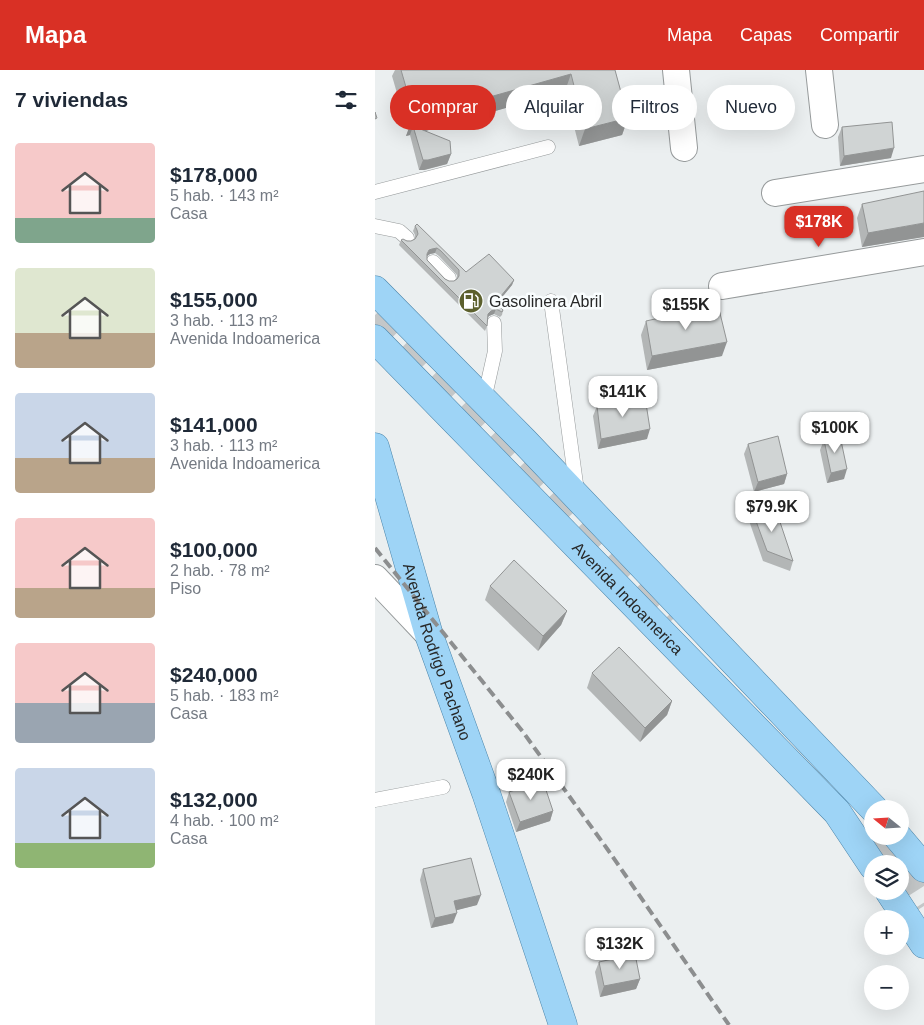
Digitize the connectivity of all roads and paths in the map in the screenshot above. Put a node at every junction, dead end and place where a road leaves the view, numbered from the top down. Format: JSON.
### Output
{"nodes":[{"id":1,"x":676,"y":70,"type":"edge"},
{"id":2,"x":819,"y":70,"type":"edge"},
{"id":3,"x":825,"y":125,"type":"dead end"},
{"id":4,"x":548,"y":147,"type":"dead end"},
{"id":5,"x":684,"y":148,"type":"dead end"},
{"id":6,"x":924,"y":170,"type":"edge"},
{"id":7,"x":375,"y":192,"type":"edge"},
{"id":8,"x":775,"y":193,"type":"dead end"},
{"id":9,"x":375,"y":226,"type":"edge"},
{"id":10,"x":407,"y":238,"type":"dead end"},
{"id":11,"x":924,"y":252,"type":"edge"},
{"id":12,"x":433,"y":262,"type":"dead end"},
{"id":13,"x":449,"y":278,"type":"dead end"},
{"id":14,"x":721,"y":286,"type":"dead end"},
{"id":15,"x":375,"y":290,"type":"edge"},
{"id":16,"x":551,"y":301,"type":"dead end"},
{"id":17,"x":494,"y":323,"type":"dead end"},
{"id":18,"x":375,"y":339,"type":"edge"},
{"id":19,"x":483,"y":400,"type":"junction"},
{"id":20,"x":375,"y":447,"type":"edge"},
{"id":21,"x":577,"y":497,"type":"junction"},
{"id":22,"x":375,"y":578,"type":"edge"},
{"id":23,"x":429,"y":635,"type":"junction"},
{"id":24,"x":443,"y":787,"type":"dead end"},
{"id":25,"x":375,"y":800,"type":"edge"},
{"id":26,"x":865,"y":800,"type":"edge"},
{"id":27,"x":905,"y":845,"type":"edge"},
{"id":28,"x":866,"y":855,"type":"edge"},
{"id":29,"x":924,"y":868,"type":"edge"},
{"id":30,"x":895,"y":900,"type":"edge"},
{"id":31,"x":924,"y":944,"type":"edge"},
{"id":32,"x":563,"y":1025,"type":"edge"}],
"edges":[{"from":1,"to":5,"type":"street"},
{"from":2,"to":3,"type":"street"},
{"from":4,"to":7,"type":"lane"},
{"from":6,"to":8,"type":"street"},
{"from":9,"to":10,"type":"lane"},
{"from":11,"to":14,"type":"street"},
{"from":12,"to":13,"type":"lane"},
{"from":15,"to":19,"type":"main road","name":"Avenida Indoamerica"},
{"from":16,"to":21,"type":"lane"},
{"from":17,"to":19,"type":"lane"},
{"from":18,"to":28,"type":"main road","name":"Avenida Indoamerica"},
{"from":19,"to":21,"type":"main road","name":"Avenida Indoamerica"},
{"from":20,"to":23,"type":"main road","name":"Avenida Rodrigo Pachano"},
{"from":21,"to":26,"type":"main road","name":"Avenida Indoamerica"},
{"from":22,"to":23,"type":"street"},
{"from":23,"to":32,"type":"main road","name":"Avenida Rodrigo Pachano"},
{"from":24,"to":25,"type":"lane"},
{"from":27,"to":29,"type":"main road"},
{"from":30,"to":31,"type":"main road"}]}
